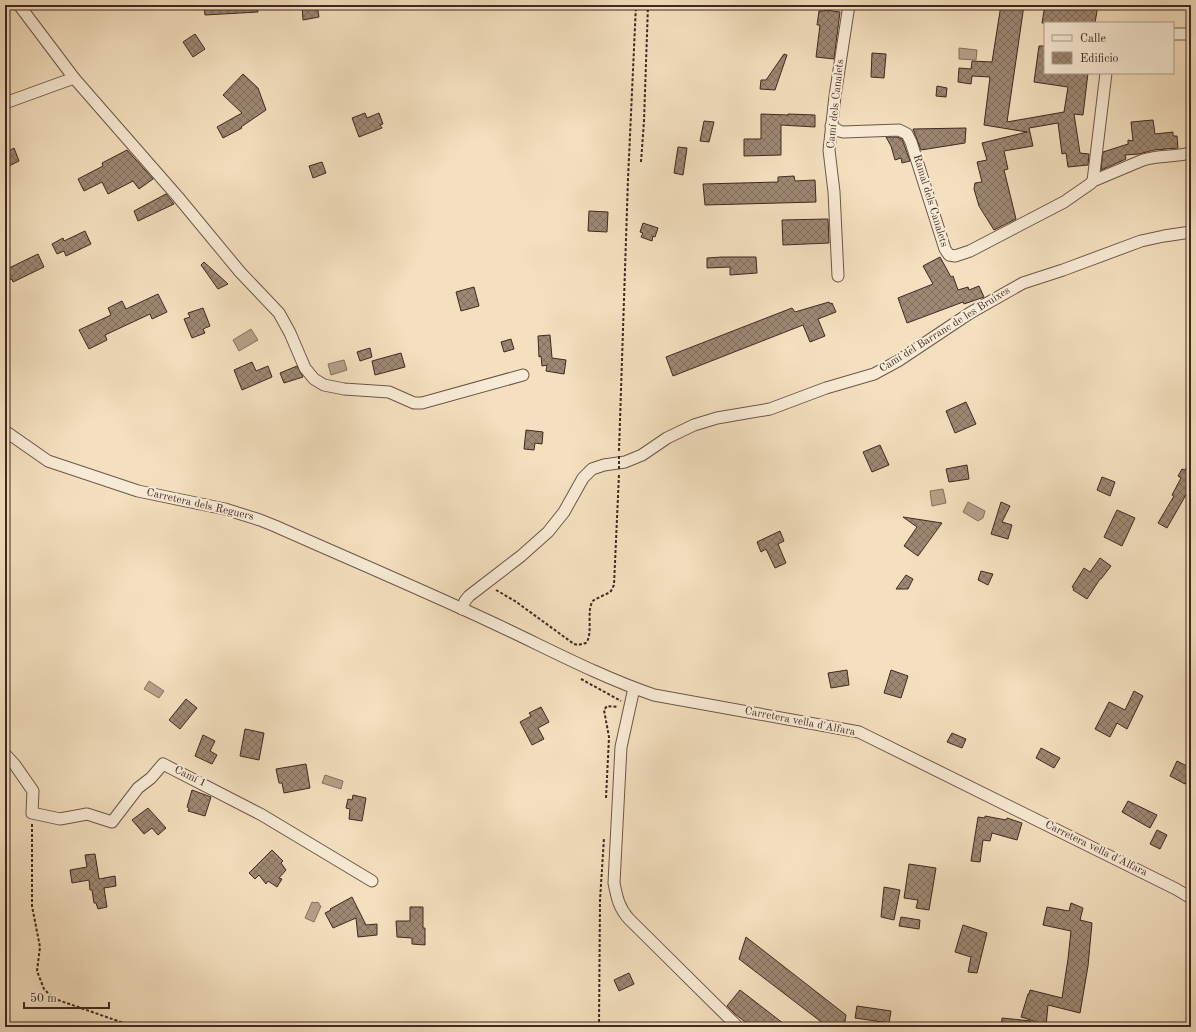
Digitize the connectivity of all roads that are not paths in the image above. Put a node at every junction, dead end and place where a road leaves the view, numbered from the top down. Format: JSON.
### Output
{"nodes":[{"id":1,"x":19,"y":5,"type":"edge"},
{"id":2,"x":850,"y":5,"type":"edge"},
{"id":3,"x":1174,"y":34,"type":"edge"},
{"id":4,"x":1191,"y":34,"type":"edge"},
{"id":5,"x":1106,"y":74,"type":"edge"},
{"id":6,"x":74,"y":78,"type":"junction"},
{"id":7,"x":5,"y":103,"type":"edge"},
{"id":8,"x":831,"y":126,"type":"junction"},
{"id":9,"x":1191,"y":153,"type":"edge"},
{"id":10,"x":1093,"y":180,"type":"junction"},
{"id":11,"x":1191,"y":232,"type":"edge"},
{"id":12,"x":838,"y":276,"type":"dead end"},
{"id":13,"x":523,"y":374,"type":"dead end"},
{"id":14,"x":5,"y":431,"type":"edge"},
{"id":15,"x":462,"y":609,"type":"junction"},
{"id":16,"x":634,"y":688,"type":"junction"},
{"id":17,"x":5,"y":754,"type":"edge"},
{"id":18,"x":372,"y":881,"type":"dead end"},
{"id":19,"x":1191,"y":898,"type":"edge"},
{"id":20,"x":738,"y":1027,"type":"edge"}],
"edges":[{"from":1,"to":6,"type":"street"},
{"from":2,"to":8,"type":"street","name":"Camí dels Canalets"},
{"from":3,"to":4,"type":"street"},
{"from":5,"to":10,"type":"street"},
{"from":6,"to":7,"type":"street"},
{"from":6,"to":13,"type":"street"},
{"from":8,"to":10,"type":"street","name":"Ramal dels Canalets"},
{"from":8,"to":12,"type":"street","name":"Camí dels Canalets"},
{"from":9,"to":10,"type":"street"},
{"from":11,"to":15,"type":"street","name":"Camí del Barranc de les Bruixes"},
{"from":14,"to":15,"type":"street","name":"Carretera dels Reguers"},
{"from":15,"to":16,"type":"street","name":"Carretera vella d'Alfara"},
{"from":16,"to":19,"type":"street","name":"Carretera vella d'Alfara"},
{"from":16,"to":20,"type":"street"},
{"from":17,"to":18,"type":"street","name":"Camí 1"}]}
